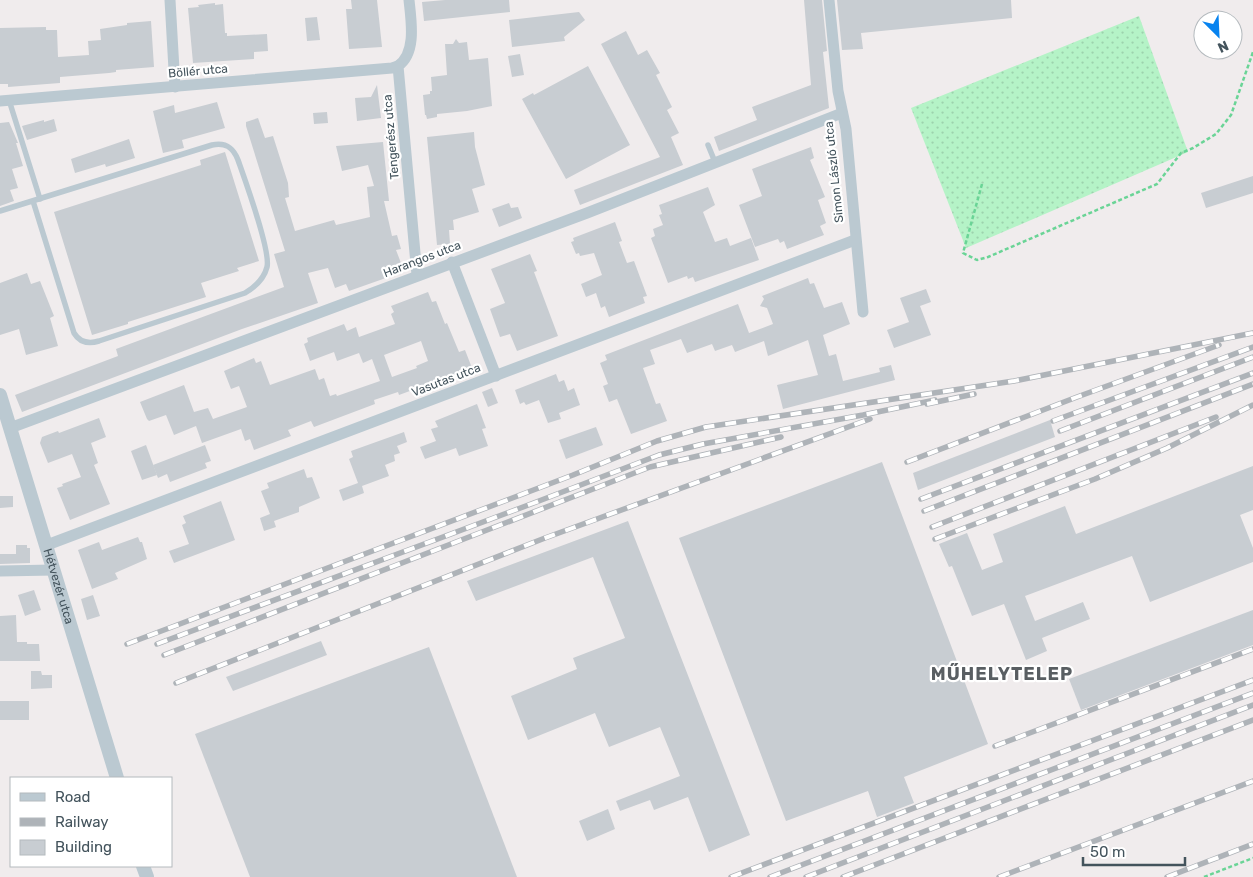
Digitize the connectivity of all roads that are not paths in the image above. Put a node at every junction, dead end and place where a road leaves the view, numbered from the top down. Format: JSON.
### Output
{"nodes":[{"id":1,"x":170,"y":0,"type":"edge"},
{"id":2,"x":410,"y":0,"type":"edge"},
{"id":3,"x":829,"y":0,"type":"edge"},
{"id":4,"x":398,"y":66,"type":"junction"},
{"id":5,"x":174,"y":87,"type":"junction"},
{"id":6,"x":5,"y":100,"type":"edge"},
{"id":7,"x":842,"y":113,"type":"junction"},
{"id":8,"x":708,"y":145,"type":"dead end"},
{"id":9,"x":715,"y":162,"type":"junction"},
{"id":10,"x":40,"y":199,"type":"junction"},
{"id":11,"x":33,"y":201,"type":"junction"},
{"id":12,"x":0,"y":211,"type":"edge"},
{"id":13,"x":856,"y":240,"type":"junction"},
{"id":14,"x":452,"y":262,"type":"junction"},
{"id":15,"x":417,"y":275,"type":"junction"},
{"id":16,"x":862,"y":312,"type":"dead end"},
{"id":17,"x":496,"y":376,"type":"junction"},
{"id":18,"x":0,"y":395,"type":"edge"},
{"id":19,"x":10,"y":428,"type":"junction"},
{"id":20,"x":47,"y":545,"type":"junction"},
{"id":21,"x":54,"y":570,"type":"junction"},
{"id":22,"x":0,"y":571,"type":"edge"},
{"id":23,"x":117,"y":777,"type":"edge"}],
"edges":[{"from":1,"to":5,"type":"street"},
{"from":2,"to":4,"type":"street"},
{"from":3,"to":7,"type":"street","name":"Simon László utca"},
{"from":4,"to":5,"type":"street","name":"Böllér utca"},
{"from":4,"to":15,"type":"street","name":"Tengerész utca"},
{"from":5,"to":6,"type":"street","name":"Böllér utca"},
{"from":6,"to":10,"type":"lane"},
{"from":7,"to":9,"type":"street","name":"Harangos utca"},
{"from":7,"to":13,"type":"street","name":"Simon László utca"},
{"from":8,"to":9,"type":"lane"},
{"from":9,"to":14,"type":"street","name":"Harangos utca"},
{"from":10,"to":11,"type":"lane"},
{"from":10,"to":11,"type":"lane"},
{"from":11,"to":12,"type":"lane"},
{"from":13,"to":16,"type":"street","name":"Simon László utca"},
{"from":13,"to":17,"type":"street","name":"Vasutas utca"},
{"from":14,"to":15,"type":"street","name":"Harangos utca"},
{"from":14,"to":17,"type":"street"},
{"from":15,"to":19,"type":"street","name":"Harangos utca"},
{"from":17,"to":20,"type":"street","name":"Vasutas utca"},
{"from":18,"to":19,"type":"street","name":"Hétvezér utca"},
{"from":19,"to":20,"type":"street","name":"Hétvezér utca"},
{"from":20,"to":21,"type":"street","name":"Hétvezér utca"},
{"from":21,"to":22,"type":"street"},
{"from":21,"to":23,"type":"street","name":"Hétvezér utca"}]}
